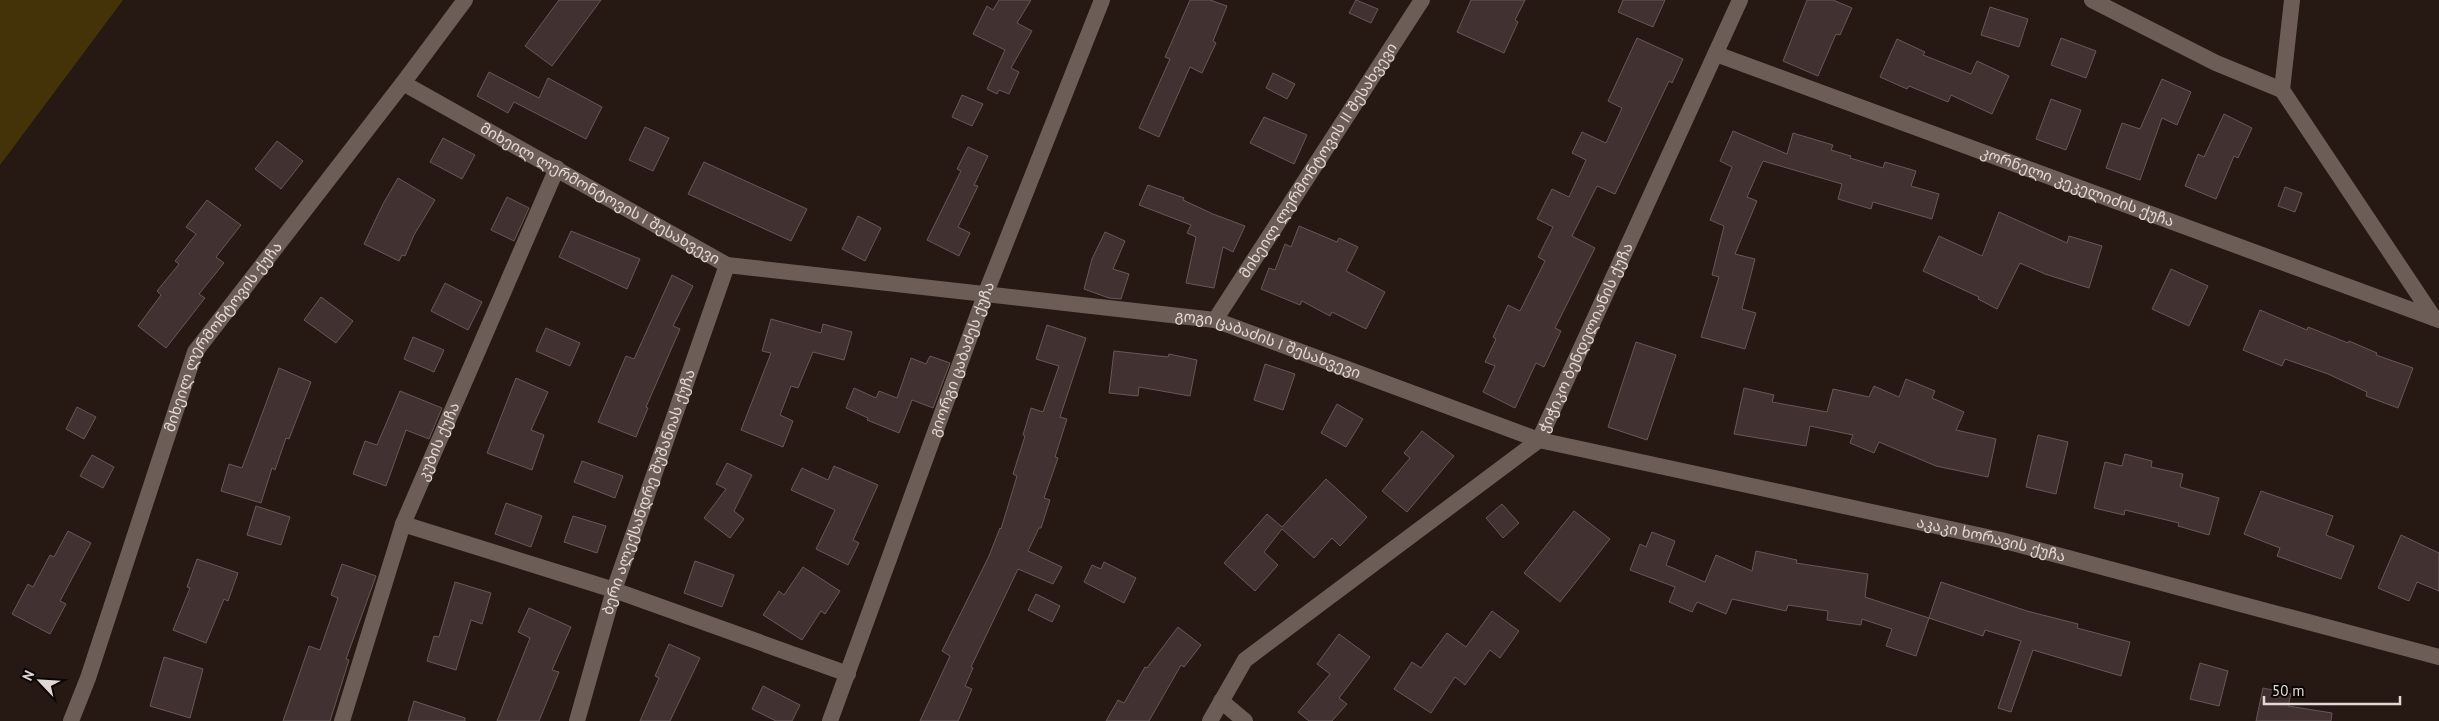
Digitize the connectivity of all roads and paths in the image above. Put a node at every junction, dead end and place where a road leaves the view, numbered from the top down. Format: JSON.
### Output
{"nodes":[{"id":1,"x":465,"y":0,"type":"edge"},
{"id":2,"x":1102,"y":0,"type":"edge"},
{"id":3,"x":1422,"y":0,"type":"edge"},
{"id":4,"x":1740,"y":0,"type":"edge"},
{"id":5,"x":2092,"y":0,"type":"edge"},
{"id":6,"x":2292,"y":0,"type":"edge"},
{"id":7,"x":1716,"y":54,"type":"junction"},
{"id":8,"x":403,"y":83,"type":"junction"},
{"id":9,"x":2282,"y":90,"type":"junction"},
{"id":10,"x":557,"y":168,"type":"junction"},
{"id":11,"x":727,"y":265,"type":"junction"},
{"id":12,"x":985,"y":295,"type":"junction"},
{"id":13,"x":2437,"y":319,"type":"edge"},
{"id":14,"x":1216,"y":320,"type":"junction"},
{"id":15,"x":1539,"y":440,"type":"junction"},
{"id":16,"x":404,"y":524,"type":"junction"},
{"id":17,"x":614,"y":590,"type":"junction"},
{"id":18,"x":2439,"y":657,"type":"edge"},
{"id":19,"x":848,"y":674,"type":"junction"},
{"id":20,"x":1221,"y":701,"type":"junction"},
{"id":21,"x":71,"y":721,"type":"edge"},
{"id":22,"x":342,"y":721,"type":"edge"},
{"id":23,"x":577,"y":721,"type":"edge"},
{"id":24,"x":830,"y":721,"type":"edge"},
{"id":25,"x":1210,"y":721,"type":"edge"},
{"id":26,"x":1246,"y":721,"type":"edge"}],
"edges":[{"from":1,"to":8,"type":"street","name":"მიხეილ ლერმონტოვის ქუჩა"},
{"from":2,"to":12,"type":"street","name":"გიორგი ცაბაძეს ქუჩა"},
{"from":3,"to":14,"type":"street","name":"მიხეილ ლერმონტოვის II შესახვევი"},
{"from":4,"to":7,"type":"street","name":"ჭიჭიკო ბენდელიანის ქუჩა"},
{"from":5,"to":9,"type":"street"},
{"from":6,"to":9,"type":"street"},
{"from":7,"to":13,"type":"street","name":"კორნელი კეკელიძის ქუჩა"},
{"from":7,"to":15,"type":"street","name":"ჭიჭიკო ბენდელიანის ქუჩა"},
{"from":8,"to":10,"type":"street","name":"მიხეილ ლერმონტოვის I შესახვევი"},
{"from":8,"to":21,"type":"street","name":"მიხეილ ლერმონტოვის ქუჩა"},
{"from":9,"to":13,"type":"street"},
{"from":10,"to":11,"type":"street","name":"მიხეილ ლერმონტოვის I შესახვევი"},
{"from":10,"to":16,"type":"street","name":"კუბის ქუჩა"},
{"from":11,"to":12,"type":"street","name":"მიხეილ ლერმონტოვის I შესახვევი"},
{"from":11,"to":17,"type":"street","name":"ბერი ალექსანდრე შუშანიას ქუჩა"},
{"from":12,"to":14,"type":"street","name":"გოგი ცაბაძის I შესახვევი"},
{"from":12,"to":19,"type":"street","name":"გიორგი ცაბაძეს ქუჩა"},
{"from":14,"to":15,"type":"street","name":"გოგი ცაბაძის I შესახვევი"},
{"from":15,"to":18,"type":"street","name":"აკაკი ხორავის ქუჩა"},
{"from":15,"to":20,"type":"street","name":"ჭიჭიკო ბენდელიანის ქუჩა"},
{"from":16,"to":17,"type":"street"},
{"from":16,"to":22,"type":"street","name":"კუბის ქუჩა"},
{"from":17,"to":19,"type":"street"},
{"from":17,"to":23,"type":"street","name":"ბერი ალექსანდრე შუშანიას ქუჩა"},
{"from":19,"to":24,"type":"street","name":"გიორგი ცაბაძეს ქუჩა"},
{"from":20,"to":25,"type":"street","name":"ჭიჭიკო ბენდელიანის ქუჩა"},
{"from":20,"to":26,"type":"street"}]}
